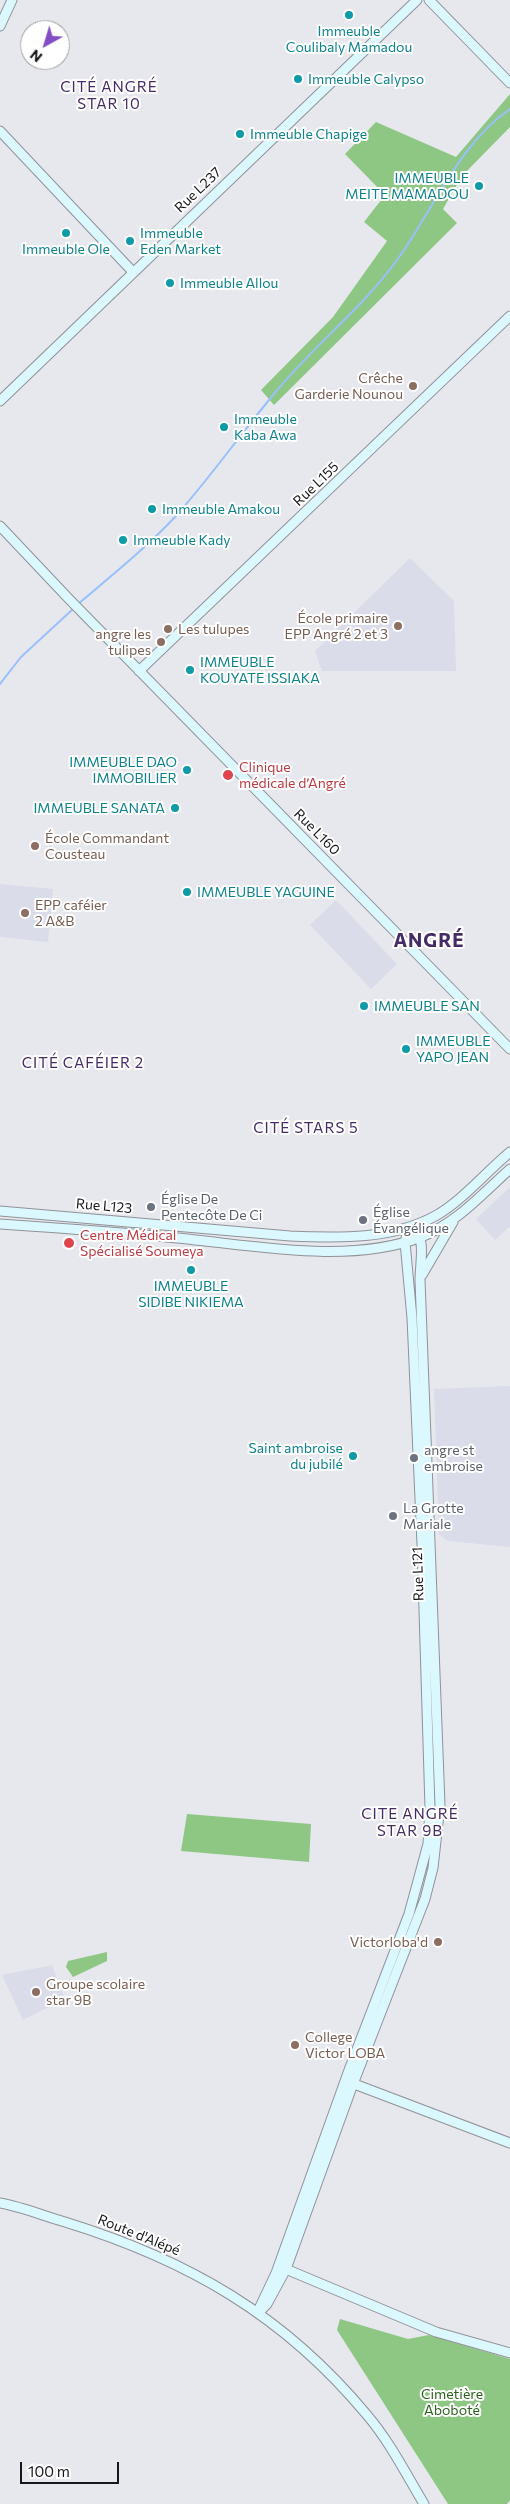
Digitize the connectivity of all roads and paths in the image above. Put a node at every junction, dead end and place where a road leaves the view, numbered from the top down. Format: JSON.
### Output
{"nodes":[{"id":1,"x":12,"y":0,"type":"edge"},
{"id":2,"x":417,"y":0,"type":"edge"},
{"id":3,"x":429,"y":0,"type":"edge"},
{"id":4,"x":0,"y":26,"type":"edge"},
{"id":5,"x":510,"y":83,"type":"edge"},
{"id":6,"x":0,"y":131,"type":"edge"},
{"id":7,"x":133,"y":272,"type":"junction"},
{"id":8,"x":510,"y":316,"type":"edge"},
{"id":9,"x":0,"y":401,"type":"edge"},
{"id":10,"x":0,"y":526,"type":"edge"},
{"id":11,"x":139,"y":671,"type":"junction"},
{"id":12,"x":510,"y":1050,"type":"edge"},
{"id":13,"x":510,"y":1152,"type":"edge"},
{"id":14,"x":510,"y":1169,"type":"edge"},
{"id":15,"x":0,"y":1211,"type":"edge"},
{"id":16,"x":455,"y":1220,"type":"junction"},
{"id":17,"x":0,"y":1224,"type":"edge"},
{"id":18,"x":414,"y":1226,"type":"junction"},
{"id":19,"x":421,"y":1237,"type":"junction"},
{"id":20,"x":405,"y":1242,"type":"junction"},
{"id":21,"x":420,"y":1280,"type":"junction"},
{"id":22,"x":349,"y":2082,"type":"junction"},
{"id":23,"x":510,"y":2143,"type":"edge"},
{"id":24,"x":0,"y":2203,"type":"edge"},
{"id":25,"x":282,"y":2268,"type":"junction"},
{"id":26,"x":259,"y":2312,"type":"junction"},
{"id":27,"x":510,"y":2353,"type":"edge"},
{"id":28,"x":424,"y":2504,"type":"edge"}],
"edges":[{"from":1,"to":4,"type":"main road"},
{"from":2,"to":7,"type":"main road","name":"Rue L237"},
{"from":3,"to":5,"type":"main road"},
{"from":6,"to":7,"type":"main road"},
{"from":7,"to":9,"type":"main road","name":"Rue L237"},
{"from":8,"to":11,"type":"main road","name":"Rue L155"},
{"from":10,"to":11,"type":"main road","name":"Rue L160"},
{"from":11,"to":12,"type":"main road","name":"Rue L160"},
{"from":13,"to":18,"type":"main road","name":"Rue L123"},
{"from":14,"to":16,"type":"main road"},
{"from":15,"to":18,"type":"main road","name":"Rue L123"},
{"from":16,"to":19,"type":"main road","name":"Rue L123"},
{"from":16,"to":21,"type":"main road"},
{"from":17,"to":20,"type":"main road","name":"Rue L123"},
{"from":18,"to":19,"type":"main road"},
{"from":18,"to":20,"type":"main road"},
{"from":19,"to":20,"type":"main road","name":"Rue L123"},
{"from":19,"to":21,"type":"main road","name":"Rue L121"},
{"from":20,"to":22,"type":"main road"},
{"from":21,"to":22,"type":"main road","name":"Rue L121"},
{"from":22,"to":23,"type":"main road"},
{"from":22,"to":25,"type":"main road"},
{"from":24,"to":26,"type":"main road","name":"Route d'Alépé"},
{"from":25,"to":26,"type":"main road"},
{"from":25,"to":27,"type":"main road"},
{"from":26,"to":28,"type":"main road","name":"Route d'Alépé"}]}
